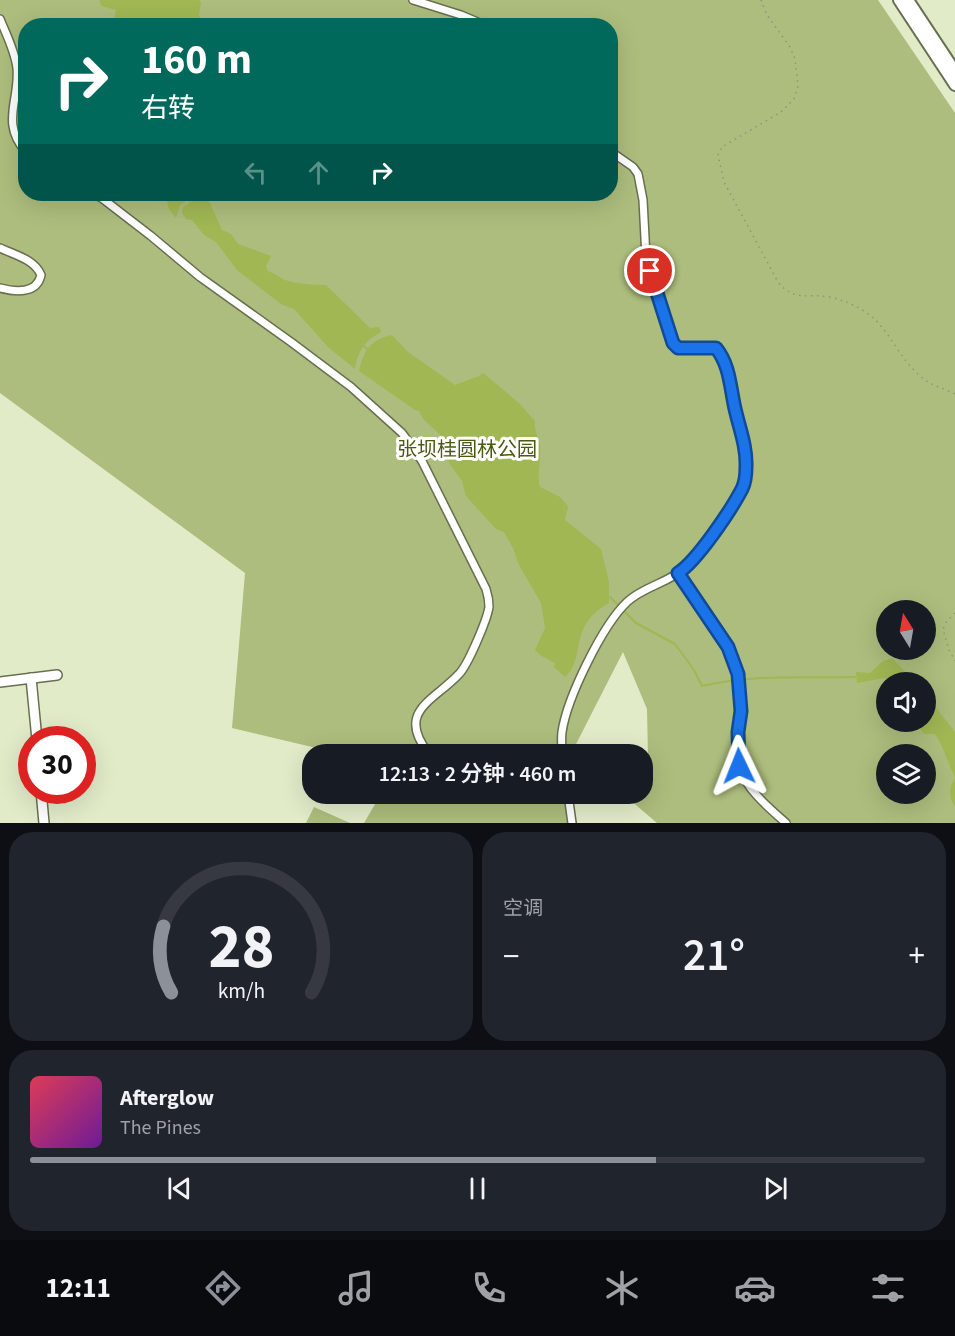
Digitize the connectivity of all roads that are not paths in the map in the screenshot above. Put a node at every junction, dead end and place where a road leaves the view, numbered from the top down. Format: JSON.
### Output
{"nodes":[{"id":1,"x":413,"y":0,"type":"edge"},
{"id":2,"x":899,"y":0,"type":"edge"},
{"id":3,"x":908,"y":0,"type":"edge"},
{"id":4,"x":468,"y":18,"type":"edge"},
{"id":5,"x":0,"y":19,"type":"edge"},
{"id":6,"x":955,"y":71,"type":"edge"},
{"id":7,"x":955,"y":85,"type":"edge"},
{"id":8,"x":18,"y":141,"type":"edge"},
{"id":9,"x":618,"y":157,"type":"edge"},
{"id":10,"x":104,"y":201,"type":"edge"},
{"id":11,"x":0,"y":248,"type":"edge"},
{"id":12,"x":0,"y":288,"type":"edge"},
{"id":13,"x":678,"y":573,"type":"junction"},
{"id":14,"x":57,"y":675,"type":"dead end"},
{"id":15,"x":31,"y":678,"type":"junction"},
{"id":16,"x":0,"y":681,"type":"edge"},
{"id":17,"x":36,"y":726,"type":"edge"},
{"id":18,"x":421,"y":744,"type":"edge"},
{"id":19,"x":562,"y":744,"type":"edge"},
{"id":20,"x":42,"y":804,"type":"edge"},
{"id":21,"x":569,"y":804,"type":"edge"},
{"id":22,"x":44,"y":823,"type":"edge"},
{"id":23,"x":572,"y":823,"type":"edge"},
{"id":24,"x":786,"y":823,"type":"edge"}],
"edges":[{"from":1,"to":4,"type":"street"},
{"from":2,"to":7,"type":"main road"},
{"from":3,"to":6,"type":"main road"},
{"from":5,"to":8,"type":"street"},
{"from":9,"to":13,"type":"street"},
{"from":10,"to":18,"type":"street"},
{"from":11,"to":12,"type":"street"},
{"from":13,"to":19,"type":"street"},
{"from":13,"to":24,"type":"street"},
{"from":14,"to":15,"type":"street"},
{"from":15,"to":16,"type":"street"},
{"from":15,"to":17,"type":"street"},
{"from":20,"to":22,"type":"street"},
{"from":21,"to":23,"type":"street"}]}
